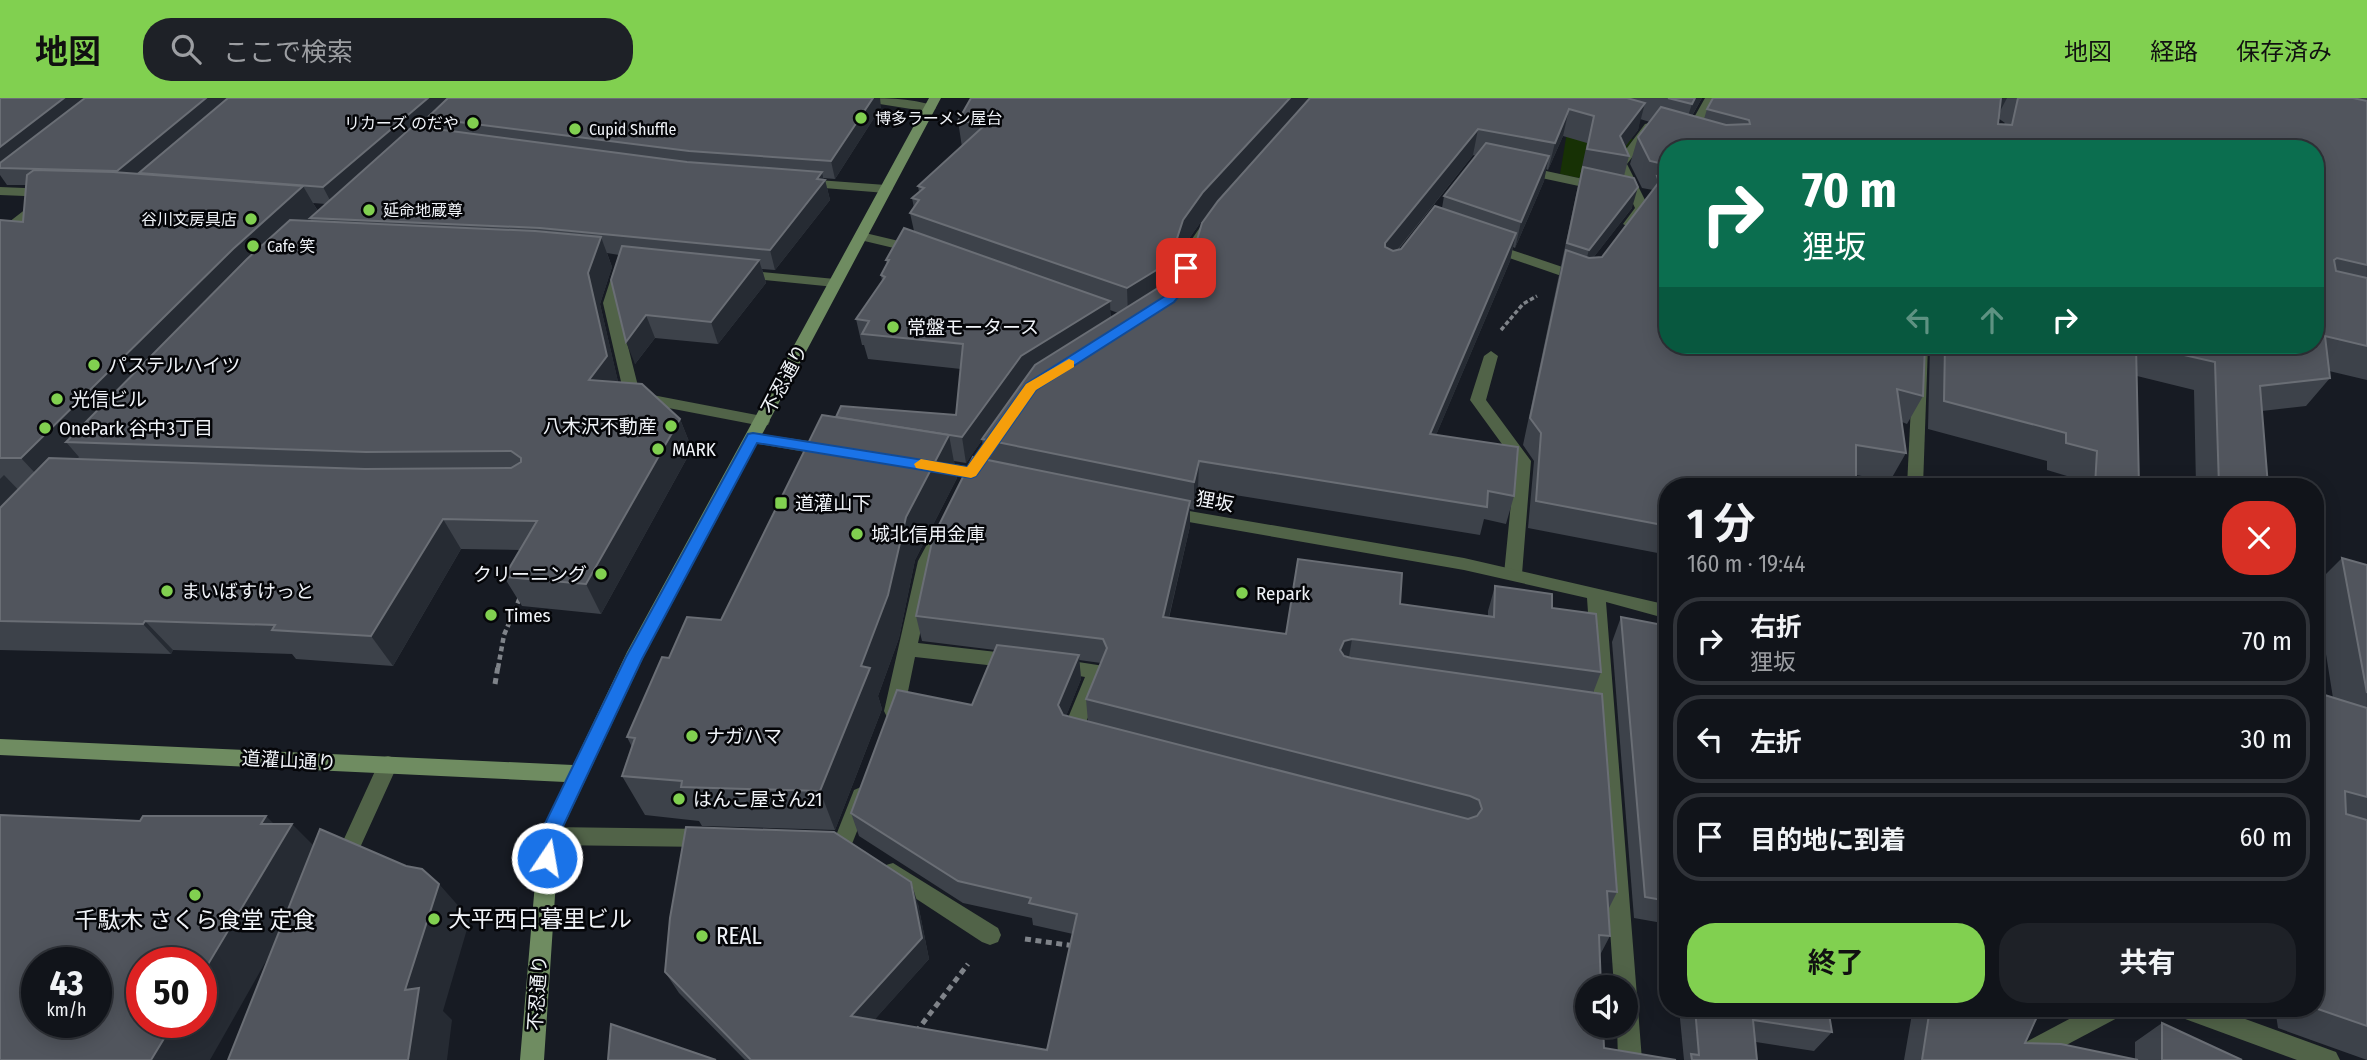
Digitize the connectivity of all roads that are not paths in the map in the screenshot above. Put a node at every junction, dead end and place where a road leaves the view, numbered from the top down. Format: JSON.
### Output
{"nodes":[{"id":1,"x":867,"y":98,"type":"edge"},
{"id":2,"x":1711,"y":98,"type":"edge"},
{"id":3,"x":933,"y":103,"type":"edge"},
{"id":4,"x":1649,"y":127,"type":"edge"},
{"id":5,"x":1676,"y":134,"type":"edge"},
{"id":6,"x":1503,"y":166,"type":"edge"},
{"id":7,"x":787,"y":182,"type":"edge"},
{"id":8,"x":886,"y":189,"type":"junction"},
{"id":9,"x":0,"y":191,"type":"edge"},
{"id":10,"x":1634,"y":193,"type":"junction"},
{"id":11,"x":1656,"y":198,"type":"edge"},
{"id":12,"x":1218,"y":214,"type":"edge"},
{"id":13,"x":0,"y":236,"type":"edge"},
{"id":14,"x":861,"y":236,"type":"junction"},
{"id":15,"x":1618,"y":239,"type":"edge"},
{"id":16,"x":1476,"y":242,"type":"edge"},
{"id":17,"x":928,"y":253,"type":"edge"},
{"id":18,"x":624,"y":262,"type":"edge"},
{"id":19,"x":1595,"y":270,"type":"edge"},
{"id":20,"x":719,"y":272,"type":"edge"},
{"id":21,"x":835,"y":284,"type":"junction"},
{"id":22,"x":1170,"y":299,"type":"edge"},
{"id":23,"x":1921,"y":354,"type":"edge"},
{"id":24,"x":1491,"y":356,"type":"road end"},
{"id":25,"x":762,"y":421,"type":"junction"},
{"id":26,"x":753,"y":438,"type":"junction"},
{"id":27,"x":844,"y":452,"type":"edge"},
{"id":28,"x":920,"y":464,"type":"edge"},
{"id":29,"x":974,"y":468,"type":"junction"},
{"id":30,"x":1915,"y":478,"type":"edge"},
{"id":31,"x":1010,"y":481,"type":"edge"},
{"id":32,"x":961,"y":494,"type":"edge"},
{"id":33,"x":1155,"y":510,"type":"edge"},
{"id":34,"x":944,"y":527,"type":"edge"},
{"id":35,"x":1513,"y":574,"type":"junction"},
{"id":36,"x":1596,"y":593,"type":"junction"},
{"id":37,"x":1659,"y":610,"type":"edge"},
{"id":38,"x":909,"y":649,"type":"junction"},
{"id":39,"x":884,"y":734,"type":"edge"},
{"id":40,"x":1098,"y":737,"type":"edge"},
{"id":41,"x":0,"y":747,"type":"edge"},
{"id":42,"x":388,"y":764,"type":"junction"},
{"id":43,"x":578,"y":774,"type":"junction"},
{"id":44,"x":866,"y":782,"type":"edge"},
{"id":45,"x":549,"y":836,"type":"junction"},
{"id":46,"x":723,"y":839,"type":"edge"},
{"id":47,"x":816,"y":842,"type":"edge"},
{"id":48,"x":880,"y":864,"type":"edge"},
{"id":49,"x":333,"y":885,"type":"edge"},
{"id":50,"x":990,"y":935,"type":"road end"},
{"id":51,"x":1624,"y":975,"type":"edge"},
{"id":52,"x":2096,"y":1017,"type":"edge"},
{"id":53,"x":2210,"y":1017,"type":"edge"},
{"id":54,"x":1629,"y":1038,"type":"edge"},
{"id":55,"x":532,"y":1060,"type":"edge"},
{"id":56,"x":1630,"y":1060,"type":"edge"},
{"id":57,"x":2015,"y":1060,"type":"edge"},
{"id":58,"x":2329,"y":1060,"type":"edge"}],
"edges":[{"from":1,"to":3,"type":"street"},
{"from":2,"to":5,"type":"street"},
{"from":3,"to":8,"type":"main road","name":"不忍通り"},
{"from":4,"to":10,"type":"street"},
{"from":6,"to":10,"type":"street"},
{"from":7,"to":8,"type":"street"},
{"from":8,"to":14,"type":"main road","name":"不忍通り"},
{"from":9,"to":13,"type":"street"},
{"from":10,"to":11,"type":"street"},
{"from":10,"to":15,"type":"street"},
{"from":12,"to":22,"type":"street"},
{"from":14,"to":17,"type":"street"},
{"from":14,"to":21,"type":"main road","name":"不忍通り"},
{"from":16,"to":19,"type":"street"},
{"from":18,"to":25,"type":"street"},
{"from":20,"to":21,"type":"street"},
{"from":21,"to":25,"type":"main road","name":"不忍通り"},
{"from":23,"to":30,"type":"street"},
{"from":24,"to":35,"type":"street"},
{"from":25,"to":26,"type":"main road","name":"不忍通り"},
{"from":26,"to":27,"type":"street"},
{"from":26,"to":43,"type":"main road","name":"不忍通り"},
{"from":28,"to":29,"type":"street"},
{"from":29,"to":31,"type":"street"},
{"from":29,"to":32,"type":"street"},
{"from":33,"to":35,"type":"street","name":"狸坂"},
{"from":34,"to":38,"type":"street"},
{"from":35,"to":36,"type":"street","name":"狸坂"},
{"from":36,"to":37,"type":"street","name":"狸坂"},
{"from":36,"to":51,"type":"street"},
{"from":38,"to":39,"type":"street"},
{"from":38,"to":40,"type":"street"},
{"from":41,"to":42,"type":"main road","name":"道灌山通り"},
{"from":42,"to":43,"type":"main road","name":"道灌山通り"},
{"from":42,"to":49,"type":"street"},
{"from":43,"to":45,"type":"main road","name":"不忍通り"},
{"from":44,"to":47,"type":"street"},
{"from":45,"to":46,"type":"street"},
{"from":45,"to":55,"type":"main road","name":"不忍通り"},
{"from":48,"to":50,"type":"street"},
{"from":52,"to":57,"type":"street"},
{"from":53,"to":58,"type":"street"},
{"from":54,"to":56,"type":"street"}]}
